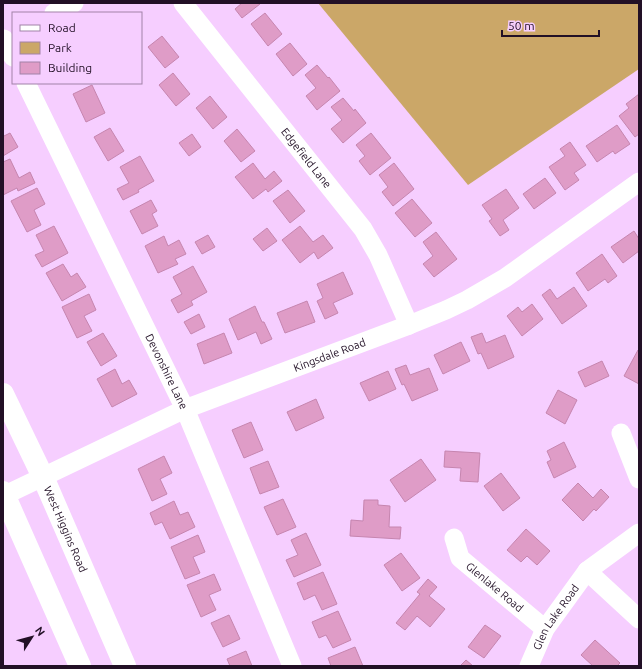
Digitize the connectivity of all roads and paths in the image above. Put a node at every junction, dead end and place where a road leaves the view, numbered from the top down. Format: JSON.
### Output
{"nodes":[{"id":1,"x":74,"y":3,"type":"edge"},
{"id":2,"x":183,"y":3,"type":"edge"},
{"id":3,"x":56,"y":12,"type":"edge"},
{"id":4,"x":7,"y":37,"type":"edge"},
{"id":5,"x":12,"y":54,"type":"edge"},
{"id":6,"x":26,"y":84,"type":"edge"},
{"id":7,"x":639,"y":182,"type":"edge"},
{"id":8,"x":410,"y":325,"type":"junction"},
{"id":9,"x":3,"y":394,"type":"edge"},
{"id":10,"x":185,"y":409,"type":"junction"},
{"id":11,"x":621,"y":433,"type":"dead end"},
{"id":12,"x":43,"y":477,"type":"junction"},
{"id":13,"x":639,"y":478,"type":"edge"},
{"id":14,"x":3,"y":495,"type":"edge"},
{"id":15,"x":639,"y":533,"type":"edge"},
{"id":16,"x":454,"y":538,"type":"dead end"},
{"id":17,"x":587,"y":572,"type":"junction"},
{"id":18,"x":639,"y":619,"type":"edge"},
{"id":19,"x":545,"y":629,"type":"junction"},
{"id":20,"x":80,"y":666,"type":"edge"},
{"id":21,"x":125,"y":666,"type":"edge"},
{"id":22,"x":292,"y":666,"type":"edge"},
{"id":23,"x":529,"y":666,"type":"edge"}],
"edges":[{"from":1,"to":3,"type":"street"},
{"from":2,"to":8,"type":"street","name":"Edgefield Lane"},
{"from":4,"to":5,"type":"street"},
{"from":6,"to":10,"type":"street","name":"Devonshire Lane"},
{"from":7,"to":8,"type":"street","name":"Kingsdale Road"},
{"from":8,"to":10,"type":"street","name":"Kingsdale Road"},
{"from":9,"to":12,"type":"main road","name":"West Higgins Road"},
{"from":10,"to":12,"type":"street","name":"Kingsdale Road"},
{"from":10,"to":22,"type":"street","name":"Devonshire Lane"},
{"from":11,"to":13,"type":"street"},
{"from":12,"to":14,"type":"street","name":"Kingsdale Road"},
{"from":12,"to":21,"type":"main road","name":"West Higgins Road"},
{"from":14,"to":20,"type":"main road"},
{"from":15,"to":17,"type":"street","name":"Glen Lake Road"},
{"from":16,"to":19,"type":"street","name":"Glenlake Road"},
{"from":17,"to":18,"type":"street","name":"Glen Lake Road"},
{"from":17,"to":19,"type":"street","name":"Glen Lake Road"},
{"from":19,"to":23,"type":"street","name":"Glen Lake Road"}]}
